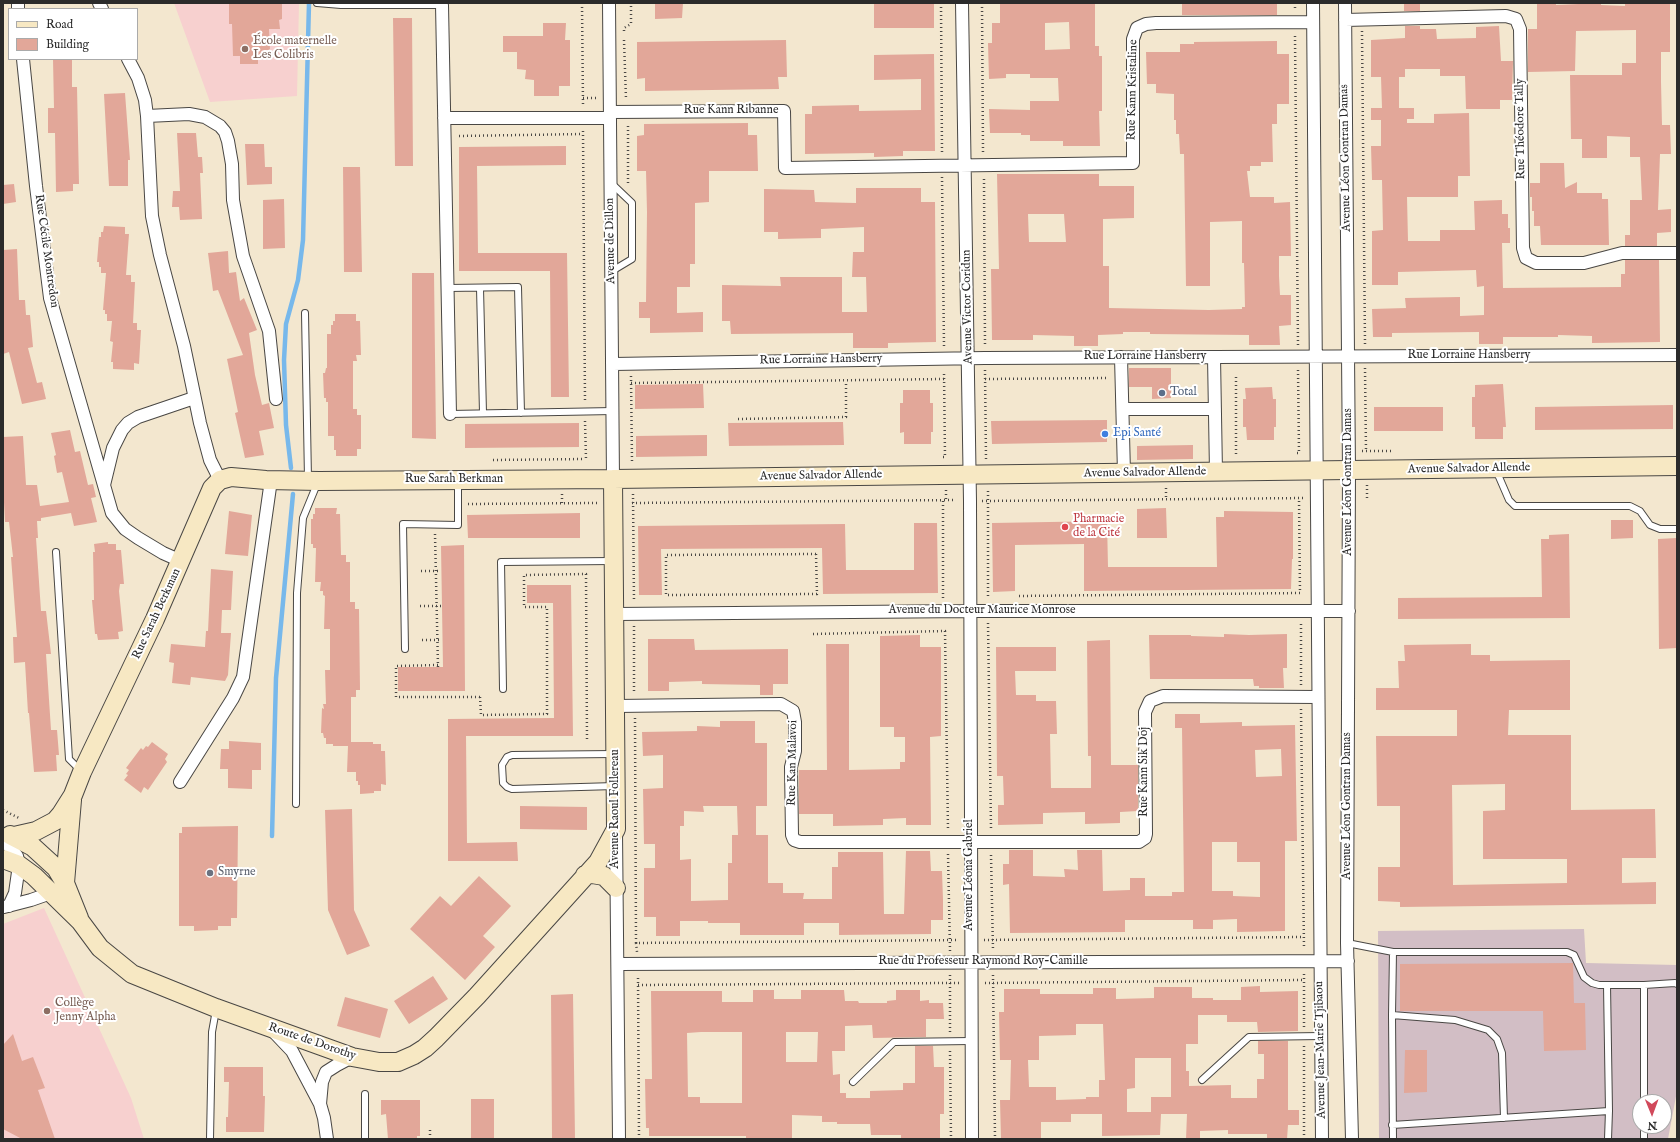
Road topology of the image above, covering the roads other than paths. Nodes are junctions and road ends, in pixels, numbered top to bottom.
1 (317, 3) edge
2 (609, 3) edge
3 (962, 3) edge
4 (1313, 3) edge
5 (1345, 3) edge
6 (442, 5) joint
7 (1345, 20) junction
8 (1313, 22) junction
9 (23, 60) edge
10 (129, 60) edge
11 (610, 115) junction
12 (147, 116) junction
13 (444, 118) junction
14 (965, 166) junction
15 (610, 183) junction
16 (1677, 253) edge
17 (612, 271) junction
18 (448, 288) junction
19 (480, 288) junction
20 (305, 313) dead end
21 (1677, 355) edge
22 (1316, 356) junction
23 (1349, 356) junction
24 (1121, 357) junction
25 (1214, 357) junction
26 (968, 358) junction
27 (613, 364) junction
28 (194, 398) junction
29 (276, 399) dead end
30 (1123, 409) junction
31 (1215, 409) junction
32 (613, 411) junction
33 (483, 413) junction
34 (521, 413) junction
35 (450, 414) joint
36 (1677, 466) edge
37 (1495, 468) junction
38 (613, 470) junction
39 (1349, 470) junction
40 (1316, 471) junction
41 (1216, 472) junction
42 (1124, 473) junction
43 (969, 475) junction
44 (220, 480) junction
45 (271, 480) junction
46 (458, 480) junction
47 (313, 481) junction
48 (104, 486) junction
49 (1677, 529) edge
50 (56, 552) dead end
51 (181, 561) junction
52 (615, 562) junction
53 (970, 611) junction
54 (1317, 611) junction
55 (1349, 611) junction
56 (616, 614) junction
57 (406, 649) dead end
58 (503, 689) dead end
59 (1318, 697) junction
60 (616, 706) junction
61 (616, 754) junction
62 (82, 772) junction
63 (180, 782) dead end
64 (616, 786) junction
65 (73, 795) junction
66 (296, 804) dead end
67 (616, 829) junction
68 (7, 836) edge
69 (970, 842) junction
70 (11, 862) edge
71 (585, 875) junction
72 (58, 888) junction
73 (616, 888) junction
74 (6, 907) edge
75 (1348, 943) junction
76 (1394, 952) junction
77 (1320, 960) junction
78 (1348, 961) junction
79 (971, 962) junction
80 (618, 964) junction
81 (1677, 984) edge
82 (1607, 985) junction
83 (1644, 985) junction
84 (216, 1008) junction
85 (1392, 1015) junction
86 (268, 1026) junction
87 (1321, 1036) junction
88 (972, 1041) junction
89 (352, 1057) junction
90 (1202, 1080) dead end
91 (854, 1082) dead end
92 (365, 1094) dead end
93 (1644, 1094) edge
94 (320, 1104) junction
95 (1609, 1111) junction
96 (1504, 1118) junction
97 (1392, 1125) junction
98 (210, 1139) edge
99 (327, 1139) edge
100 (365, 1139) edge
101 (619, 1139) edge
102 (972, 1139) edge
103 (1322, 1139) edge
104 (1352, 1139) edge
105 (1393, 1139) edge
106 (1608, 1139) edge

1 - 6 lane
2 - 11 street, Avenue de Dillon
3 - 14 street, Avenue Victor Coridun
4 - 8 street
5 - 7 street, Avenue Léon Gontran Damas
6 - 13 street
7 - 16 street, Rue Théodore Tally
7 - 23 street, Avenue Léon Gontran Damas
8 - 14 street, Rue Kann Kristaline
8 - 22 street
9 - 48 street, Rue Cécile Montredon
10 - 12 street
11 - 13 street
11 - 14 street, Rue Kann Ribanne
11 - 15 street, Avenue de Dillon
12 - 28 street
12 - 29 street
13 - 18 street
14 - 26 street, Avenue Victor Coridun
15 - 17 street, Avenue de Dillon
15 - 17 lane
17 - 27 street, Avenue de Dillon
18 - 19 lane
18 - 35 street
19 - 33 lane
19 - 34 lane
20 - 47 lane
21 - 23 street, Rue Lorraine Hansberry
22 - 23 street, Rue Lorraine Hansberry
22 - 25 street, Rue Lorraine Hansberry
22 - 40 street
23 - 39 street, Avenue Léon Gontran Damas
24 - 25 street, Rue Lorraine Hansberry
24 - 26 street, Rue Lorraine Hansberry
24 - 30 street
25 - 31 street
26 - 27 street, Rue Lorraine Hansberry
26 - 43 street, Avenue Victor Coridun
27 - 32 street, Avenue de Dillon
28 - 44 street
28 - 48 street, Rue Cécile Montredon
30 - 31 street
30 - 42 street
31 - 41 street
32 - 34 lane
32 - 38 street, Avenue de Dillon
33 - 34 lane
33 - 35 lane
36 - 37 main road, Avenue Salvador Allende
37 - 39 main road, Avenue Salvador Allende
37 - 49 lane
38 - 43 main road, Avenue Salvador Allende
38 - 46 main road, Rue Sarah Berkman
38 - 52 main road, Avenue Raoul Follereau
39 - 40 main road, Avenue Salvador Allende
39 - 55 street, Avenue Léon Gontran Damas
40 - 41 main road, Avenue Salvador Allende
40 - 54 street
41 - 42 main road, Avenue Salvador Allende
42 - 43 main road, Avenue Salvador Allende
43 - 53 street, Avenue Victor Coridun
44 - 45 main road, Rue Sarah Berkman
44 - 51 main road, Rue Sarah Berkman
45 - 47 main road, Rue Sarah Berkman
45 - 63 street
46 - 47 main road, Rue Sarah Berkman
46 - 57 lane
47 - 66 lane
48 - 51 street, Rue Cécile Montredon
50 - 62 lane
51 - 62 main road, Rue Sarah Berkman
52 - 56 main road, Avenue Raoul Follereau
52 - 58 lane
53 - 54 street, Avenue du Docteur Maurice Monrose
53 - 56 street, Avenue du Docteur Maurice Monrose
53 - 69 street, Avenue Léona Gabriel
54 - 55 street, Avenue du Docteur Maurice Monrose
54 - 59 street
55 - 75 street, Avenue Léon Gontran Damas
56 - 60 main road, Avenue Raoul Follereau
59 - 69 street, Rue Kann Sik Doj
59 - 77 street
60 - 61 main road, Avenue Raoul Follereau
60 - 69 street, Rue Kan Malavoi
61 - 64 main road, Avenue Raoul Follereau
61 - 64 lane
62 - 65 main road, Rue Sarah Berkman
64 - 67 main road, Avenue Raoul Follereau
65 - 68 main road
65 - 72 main road
67 - 71 main road, Route de Dorothy
67 - 73 street, Avenue Raoul Follereau
68 - 70 street
68 - 72 main road
69 - 79 street, Avenue Léona Gabriel
70 - 72 main road
70 - 74 street
71 - 73 main road
71 - 89 main road, Route de Dorothy
72 - 74 street
72 - 84 main road, Route de Dorothy
73 - 80 street, Avenue Raoul Follereau
75 - 76 lane
75 - 78 street, Avenue Léon Gontran Damas
76 - 82 lane
76 - 85 lane
77 - 78 street, Rue du Professeur Raymond Roy-Camille
77 - 79 street, Rue du Professeur Raymond Roy-Camille
77 - 87 street, Avenue Jean-Marie Tjibaou
78 - 104 street
79 - 80 street, Rue du Professeur Raymond Roy-Camille
79 - 88 street, Avenue Léona Gabriel
80 - 101 street, Avenue Raoul Follereau
81 - 83 lane
82 - 83 lane
82 - 95 lane
83 - 93 lane
84 - 86 main road, Route de Dorothy
84 - 98 lane
85 - 96 lane
85 - 97 lane
86 - 89 main road, Route de Dorothy
86 - 94 street
87 - 90 lane
87 - 103 street, Avenue Jean-Marie Tjibaou
88 - 91 lane
88 - 102 street, Avenue Léona Gabriel
89 - 94 street
92 - 100 lane
94 - 99 street
95 - 96 lane
95 - 106 lane
96 - 97 lane
97 - 105 lane

